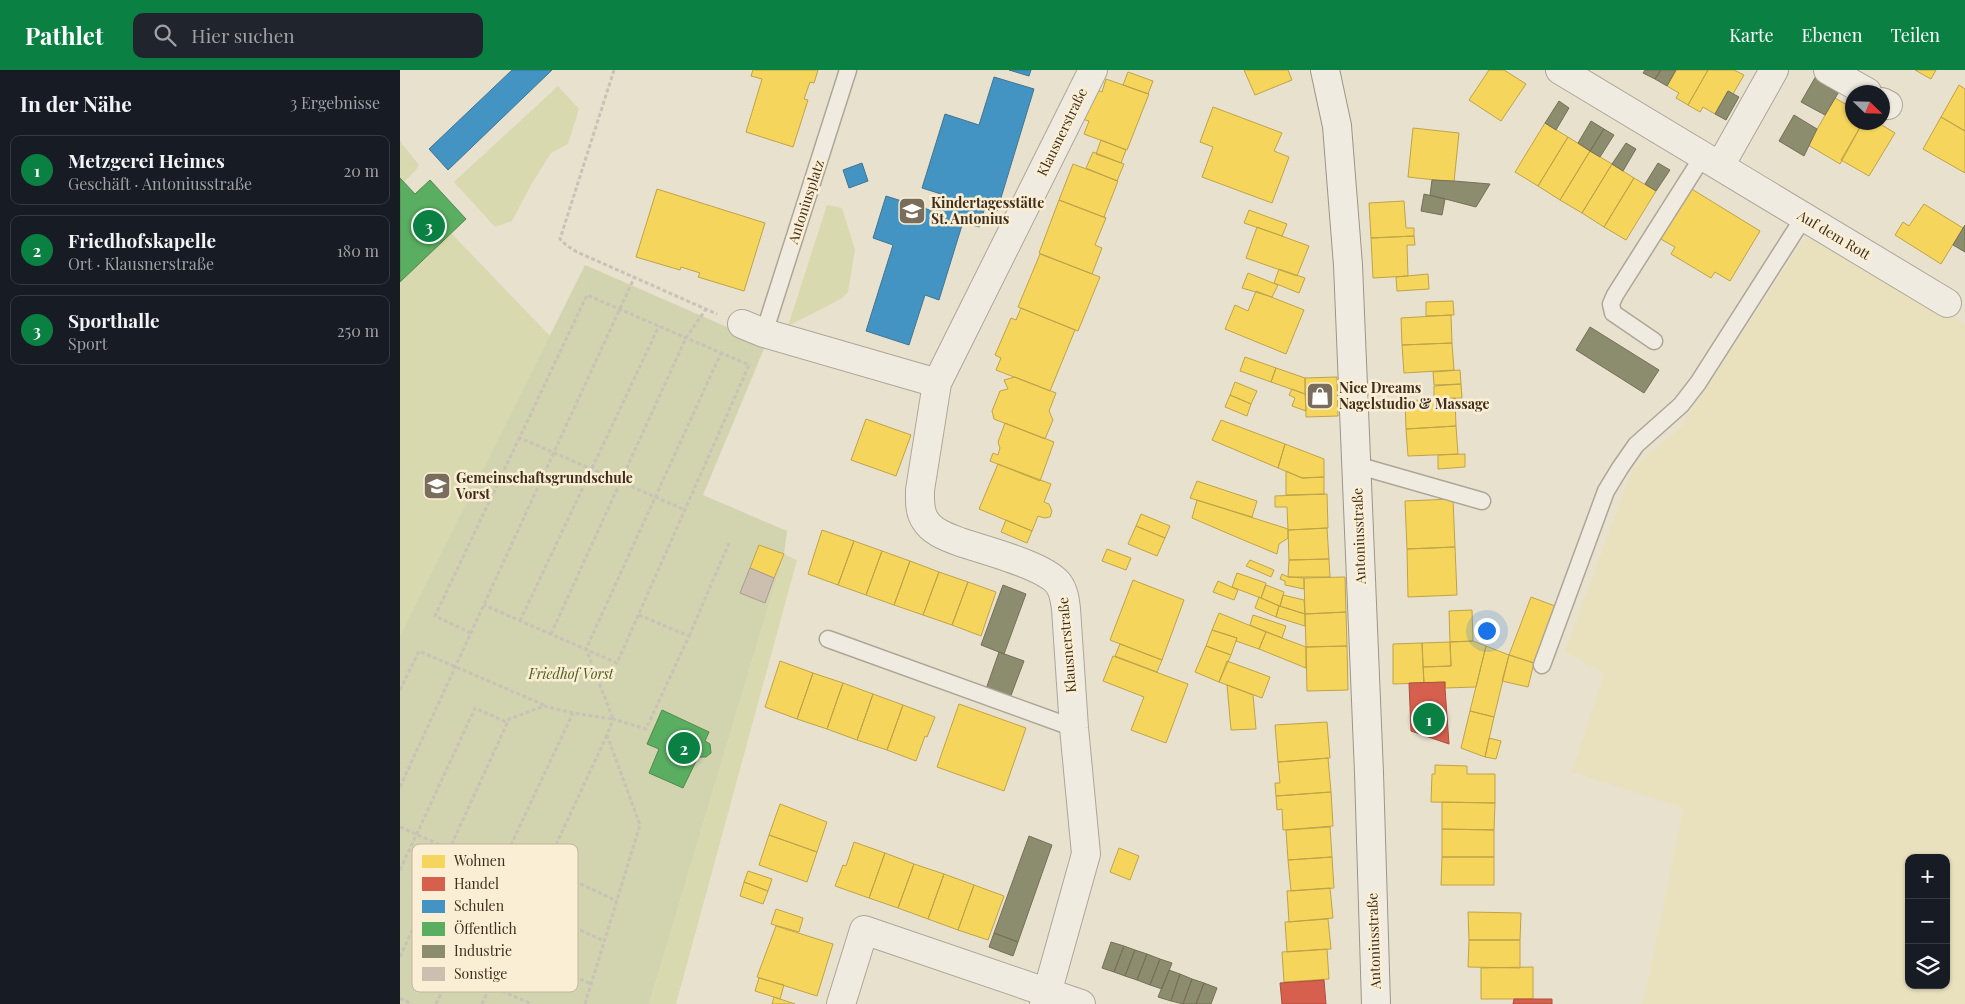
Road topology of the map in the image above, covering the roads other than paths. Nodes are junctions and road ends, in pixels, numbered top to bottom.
1 (848, 70) edge
2 (1092, 70) edge
3 (1325, 70) edge
4 (1560, 70) edge
5 (1774, 70) edge
6 (1828, 70) edge
7 (1854, 85) edge
8 (1712, 161) junction
9 (1804, 216) junction
10 (1948, 303) dead end
11 (753, 329) joint
12 (1654, 341) dead end
13 (937, 383) junction
14 (1356, 465) junction
15 (1482, 501) dead end
16 (828, 639) dead end
17 (1542, 665) dead end
18 (1074, 728) junction
19 (1046, 998) edge
20 (841, 1004) edge
21 (1081, 1004) edge
22 (1376, 1004) edge

1 - 11 lane, Antoniusplatz
2 - 13 street, Klausnerstraße
3 - 14 street, Antoniusstraße
4 - 8 street, Auf dem Rott
5 - 8 street
6 - 7 street
8 - 9 street, Auf dem Rott
8 - 12 lane
9 - 10 street, Auf dem Rott
9 - 17 lane
11 - 13 street
13 - 18 street, Klausnerstraße
14 - 15 lane
14 - 22 street, Antoniusstraße
16 - 18 lane
18 - 19 street, Klausnerstraße
19 - 20 street
19 - 21 street

